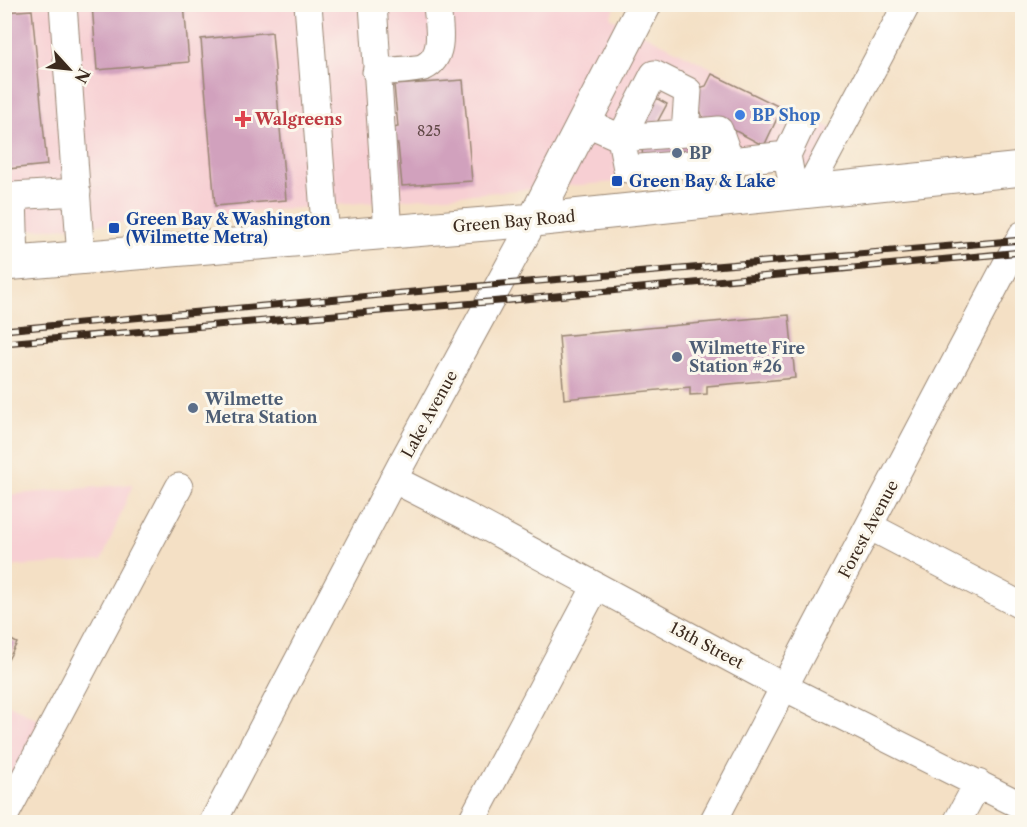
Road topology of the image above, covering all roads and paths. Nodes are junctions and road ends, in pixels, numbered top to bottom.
1 (63, 4) edge
2 (308, 4) edge
3 (373, 4) edge
4 (436, 4) edge
5 (645, 4) edge
6 (907, 4) edge
7 (619, 56) junction
8 (376, 72) junction
9 (654, 74) junction
10 (585, 122) junction
11 (802, 123) dead end
12 (685, 133) junction
13 (621, 138) junction
14 (787, 155) junction
15 (730, 161) junction
16 (1023, 169) edge
17 (76, 192) junction
18 (800, 193) junction
19 (730, 200) junction
20 (534, 220) junction
21 (388, 232) junction
22 (1023, 235) edge
23 (326, 238) junction
24 (81, 258) junction
25 (10, 264) edge
26 (393, 479) junction
27 (179, 487) dead end
28 (869, 526) junction
29 (596, 586) junction
30 (1023, 606) edge
31 (784, 687) junction
32 (978, 783) junction
33 (1023, 806) edge
34 (4, 817) edge
35 (213, 822) edge
36 (471, 822) edge
37 (712, 822) edge
38 (957, 822) edge

1 - 17 street
2 - 23 street
3 - 8 street
4 - 8 street
5 - 7 main road, Lake Avenue
6 - 18 street
7 - 9 street
7 - 10 main road, Lake Avenue
8 - 21 street
9 - 12 street
9 - 13 street
10 - 13 street
10 - 20 main road, Lake Avenue
11 - 14 street
12 - 13 street
12 - 15 street
13 - 15 street
14 - 15 street
14 - 18 street
15 - 19 street
16 - 18 main road, Green Bay Road
17 - 24 street
17 - 25 street
18 - 19 main road, Green Bay Road
19 - 20 main road, Green Bay Road
20 - 21 main road, Green Bay Road
20 - 26 street, Lake Avenue
21 - 23 main road, Green Bay Road
22 - 28 street, Forest Avenue
23 - 24 main road, Green Bay Road
24 - 25 main road, Green Bay Road
26 - 29 street, 13th Street
26 - 35 street, Lake Avenue
27 - 34 street
28 - 30 street
28 - 31 street, Forest Avenue
29 - 31 street, 13th Street
29 - 36 street
31 - 32 street, 13th Street
31 - 37 street, Forest Avenue
32 - 33 street, 13th Street
32 - 38 street

